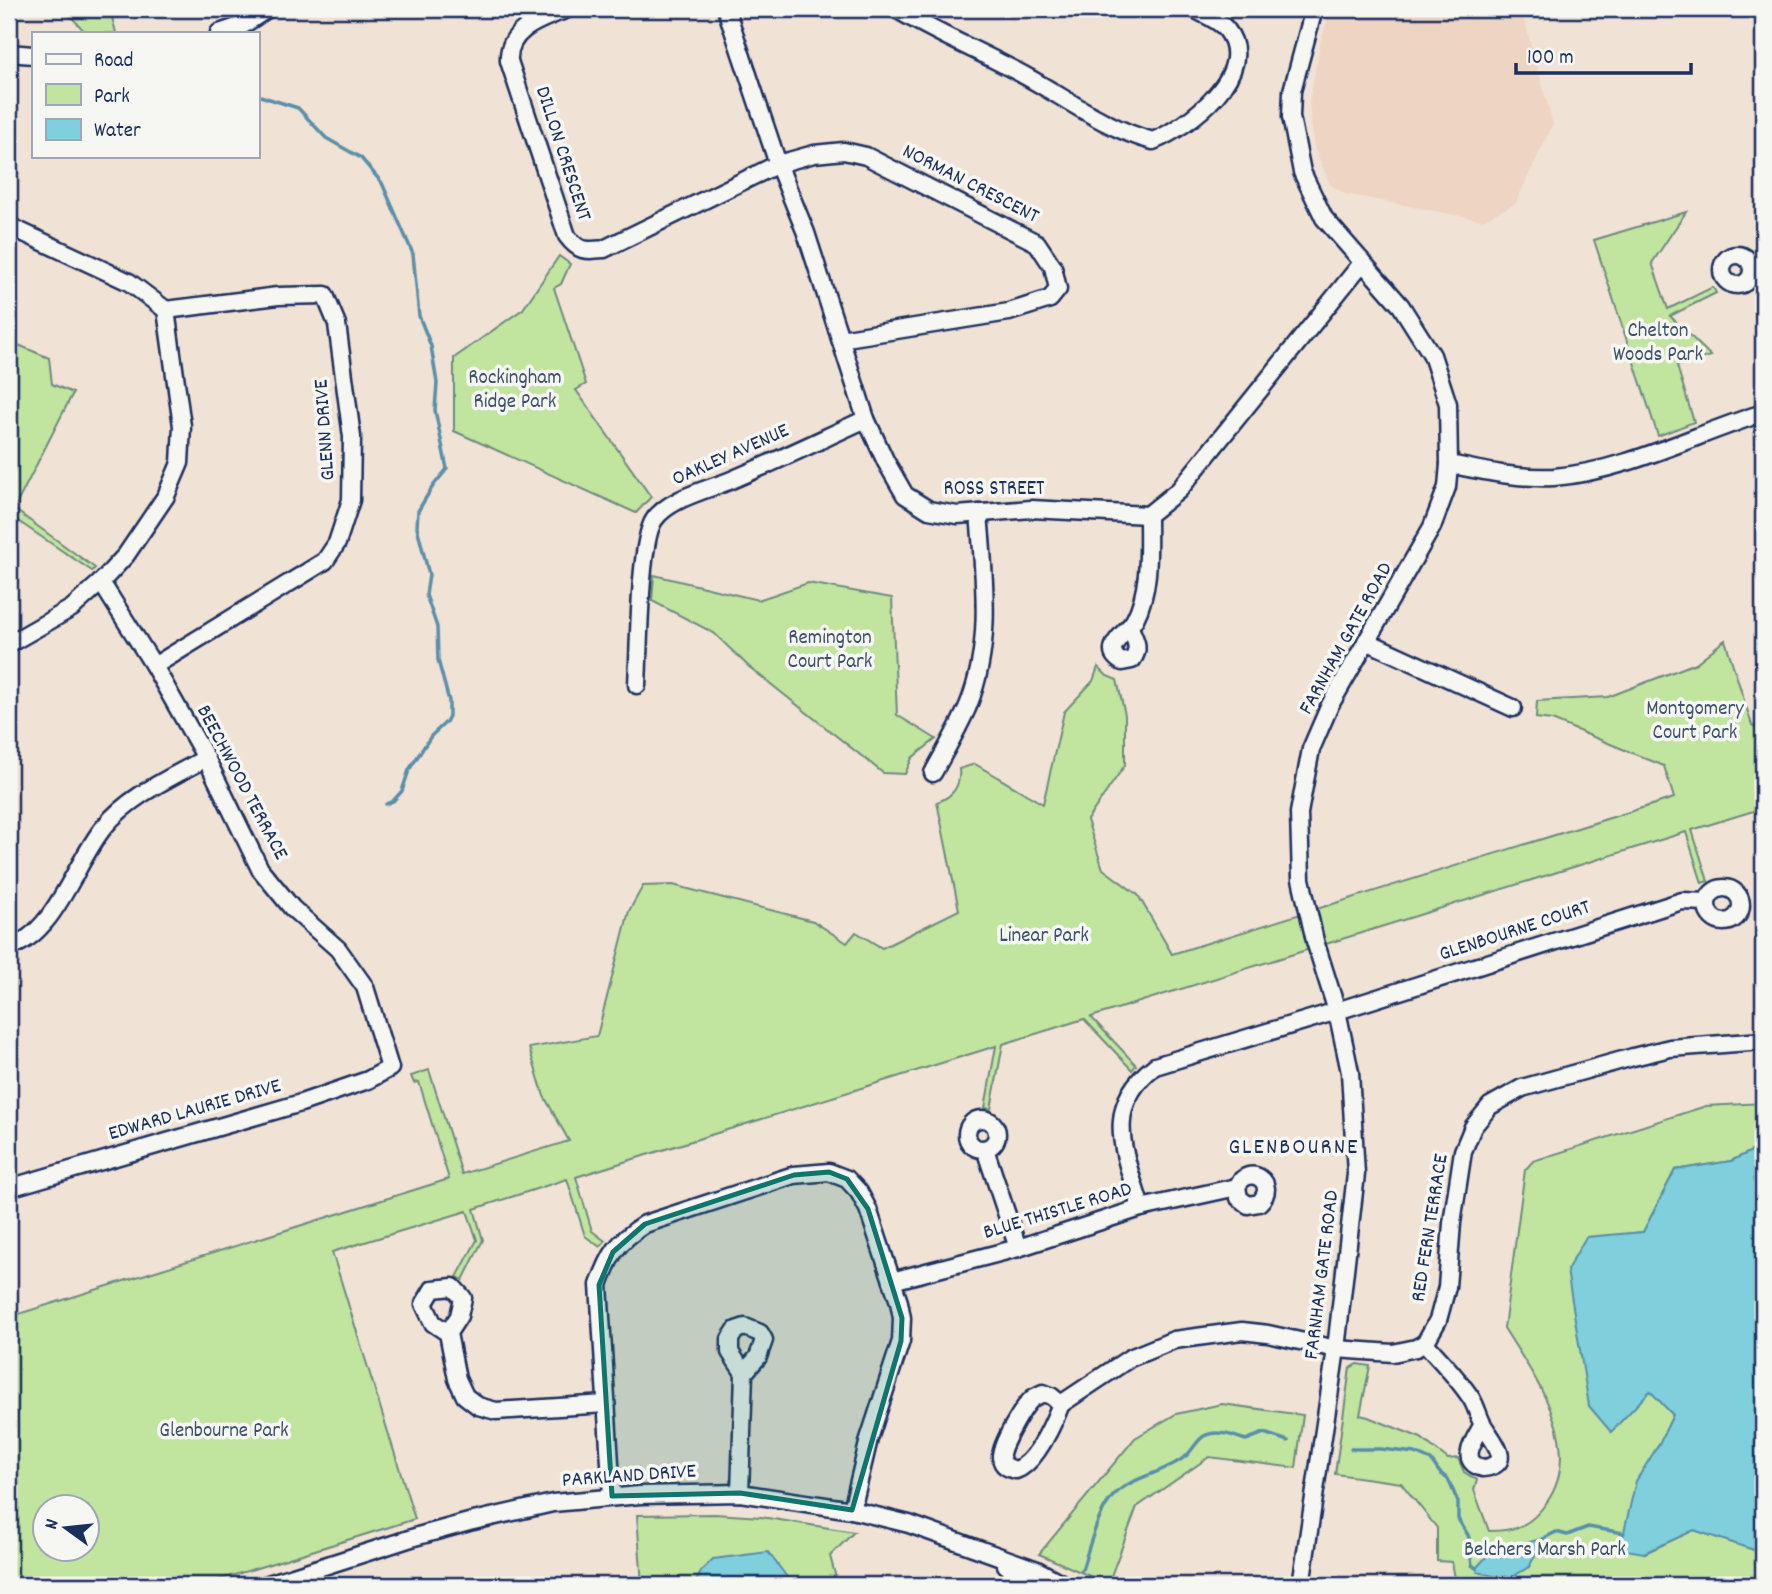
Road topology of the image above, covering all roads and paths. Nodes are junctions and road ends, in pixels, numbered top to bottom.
1 (267, 9) edge
2 (567, 9) edge
3 (726, 9) edge
4 (897, 9) edge
5 (1194, 9) edge
6 (1314, 9) edge
7 (222, 32) edge
8 (9, 53) edge
9 (32, 55) edge
10 (778, 164) junction
11 (9, 226) edge
12 (1362, 263) junction
13 (166, 310) junction
14 (840, 339) junction
15 (1763, 413) edge
16 (866, 419) junction
17 (1449, 464) junction
18 (979, 513) junction
19 (1148, 515) junction
20 (102, 582) junction
21 (1130, 628) dead end
22 (1366, 641) junction
23 (9, 644) edge
24 (155, 666) junction
25 (637, 685) dead end
26 (1513, 708) dead end
27 (206, 758) junction
28 (933, 773) dead end
29 (1707, 902) dead end
30 (9, 947) edge
31 (1337, 1011) junction
32 (1763, 1041) edge
33 (390, 1068) joint
34 (985, 1149) dead end
35 (1237, 1187) dead end
36 (9, 1188) edge
37 (1142, 1208) junction
38 (1018, 1248) junction
39 (892, 1281) junction
40 (448, 1333) dead end
41 (1425, 1343) junction
42 (1336, 1349) junction
43 (744, 1373) dead end
44 (606, 1404) junction
45 (1061, 1405) junction
46 (1482, 1426) dead end
47 (740, 1493) junction
48 (612, 1496) junction
49 (852, 1510) junction
50 (999, 1558) junction
51 (265, 1585) edge
52 (1040, 1585) edge
53 (1065, 1585) edge
54 (1301, 1585) edge

1 - 7 street
2 - 10 street, DILLON CRESCENT
3 - 10 street, ROSS STREET
4 - 5 street
6 - 12 street, FARNHAM GATE ROAD
8 - 9 street
10 - 14 street, ROSS STREET
10 - 14 street, NORMAN CRESCENT
11 - 13 street
12 - 17 street, FARNHAM GATE ROAD
12 - 19 street
13 - 20 street
13 - 24 street, GLENN DRIVE
14 - 16 street, ROSS STREET
15 - 17 street
16 - 18 street, ROSS STREET
16 - 25 street, OAKLEY AVENUE
17 - 22 street, FARNHAM GATE ROAD
18 - 19 street, ROSS STREET
18 - 28 street
19 - 21 street
20 - 23 street
20 - 24 street, BEECHWOOD TERRACE
22 - 26 street
22 - 31 street, FARNHAM GATE ROAD
24 - 27 street, BEECHWOOD TERRACE
27 - 30 street
27 - 33 street, BEECHWOOD TERRACE
29 - 31 street, GLENBOURNE COURT
31 - 37 street, GLENBOURNE COURT
31 - 42 street, FARNHAM GATE ROAD
32 - 41 street, RED FERN TERRACE
33 - 36 street, EDWARD LAURIE DRIVE
34 - 38 street
35 - 37 street, BLUE THISTLE ROAD
37 - 38 street, BLUE THISTLE ROAD
38 - 39 street, BLUE THISTLE ROAD
39 - 44 street
39 - 49 street
40 - 44 street
41 - 42 street
41 - 46 street
42 - 45 street
42 - 54 street, FARNHAM GATE ROAD
43 - 47 street
44 - 48 street
45 - 45 street
47 - 48 street, PARKLAND DRIVE
47 - 49 street, PARKLAND DRIVE
48 - 51 street, PARKLAND DRIVE
49 - 50 street, PARKLAND DRIVE
50 - 52 street, PARKLAND DRIVE
50 - 53 street, PARKLAND DRIVE

